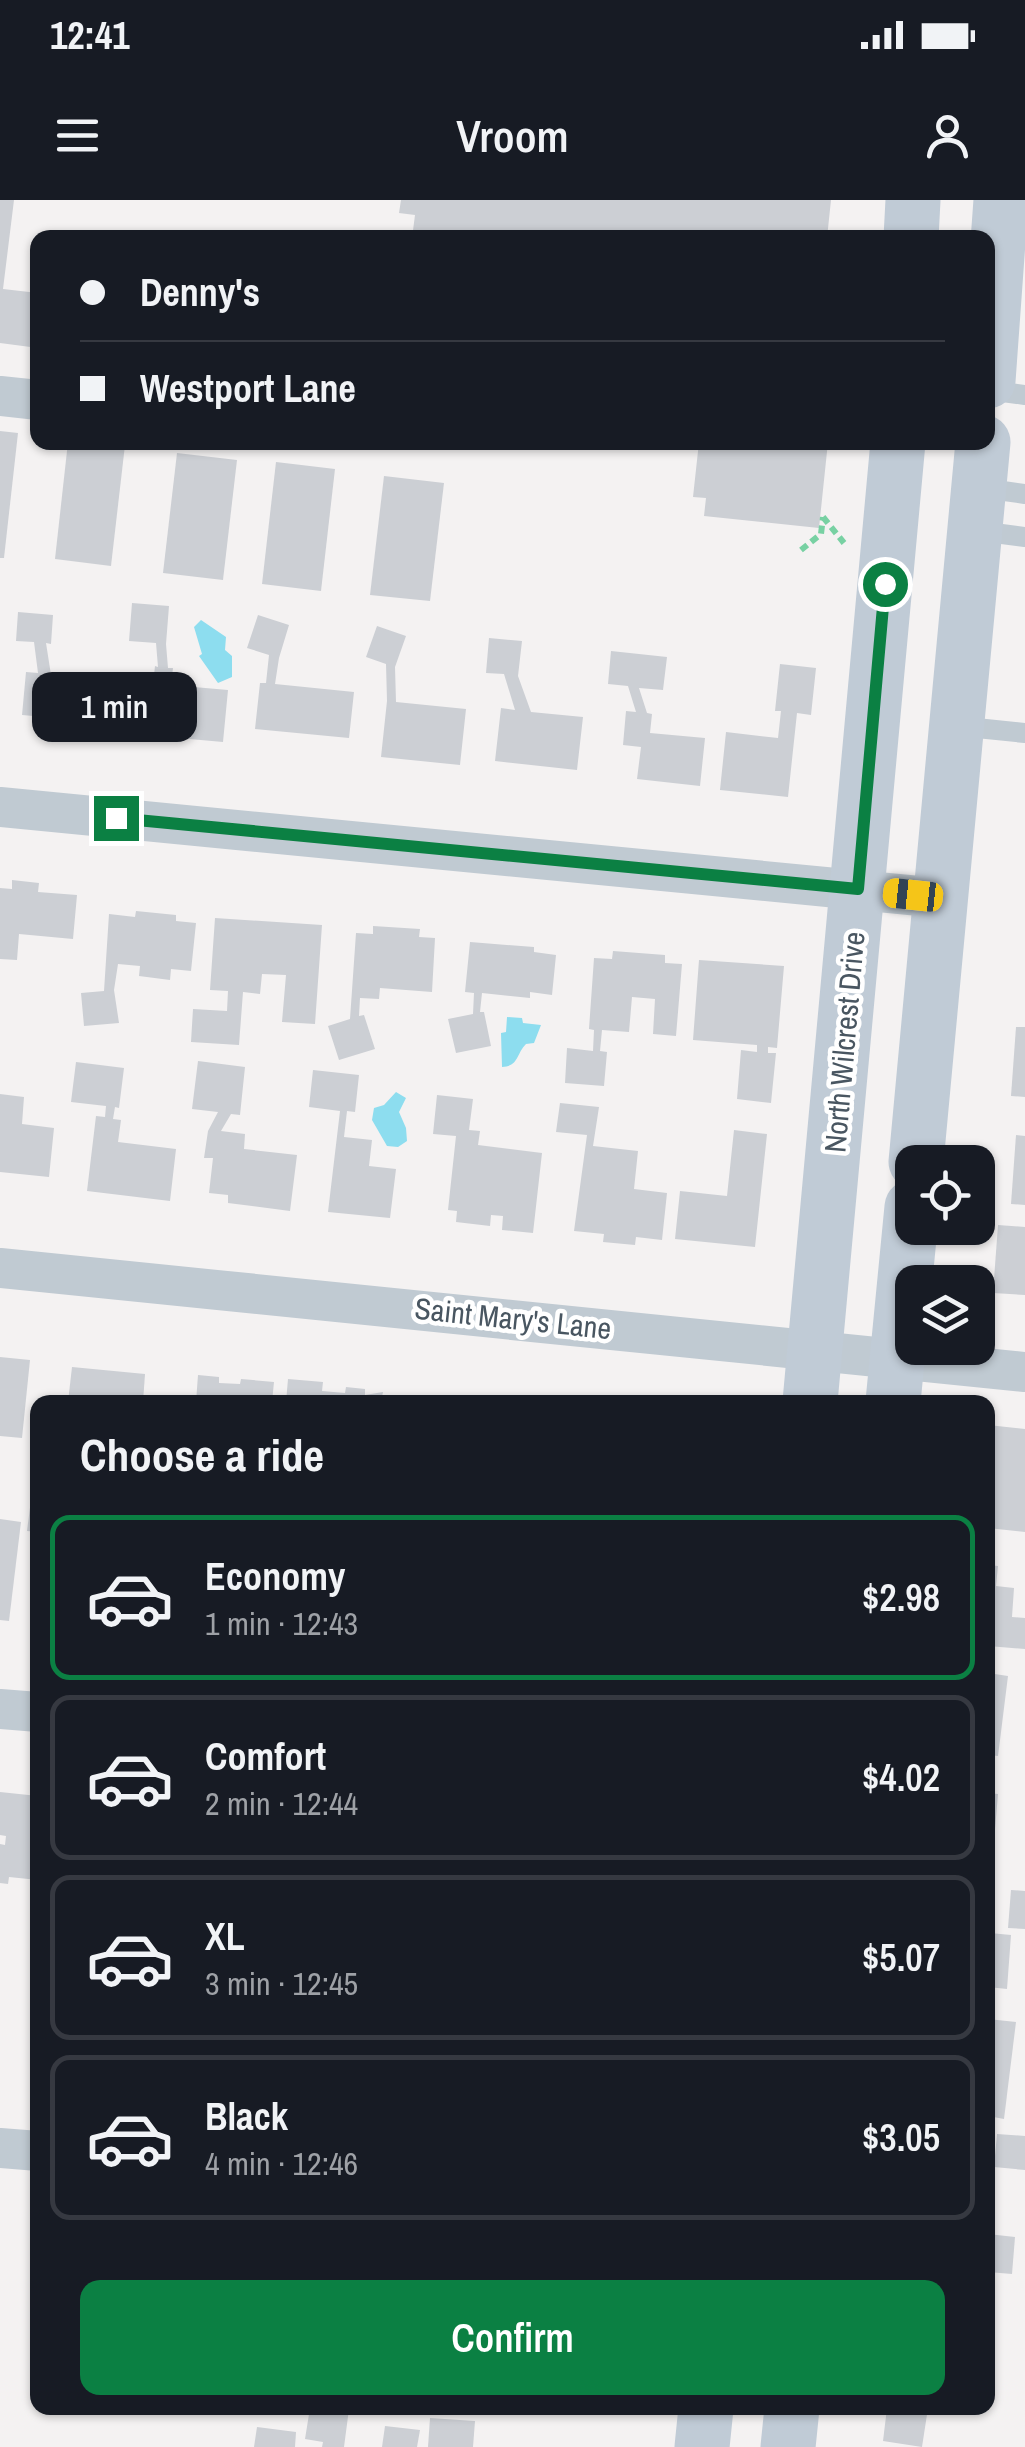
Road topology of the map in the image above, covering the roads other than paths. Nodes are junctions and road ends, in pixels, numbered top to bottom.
1 (913, 200) edge
2 (1001, 200) edge
3 (911, 230) edge
4 (995, 329) edge
5 (995, 391) edge
6 (1025, 395) edge
7 (0, 396) edge
8 (30, 399) edge
9 (897, 450) edge
10 (998, 498) edge
11 (955, 726) junction
12 (1025, 733) edge
13 (0, 806) edge
14 (858, 889) junction
15 (940, 898) junction
16 (918, 1145) edge
17 (908, 1245) edge
18 (0, 1268) edge
19 (816, 1348) junction
20 (1025, 1372) edge
21 (896, 1380) edge
22 (811, 1395) edge
23 (0, 1709) edge
24 (30, 1711) edge
25 (0, 2148) edge
26 (30, 2150) edge
27 (705, 2415) edge
28 (791, 2415) edge
29 (702, 2447) edge
30 (788, 2447) edge

1 - 3 main road
2 - 4 main road
5 - 6 lane
7 - 8 street
9 - 14 main road, North Wilcrest Drive
10 - 11 main road
11 - 12 lane
11 - 15 main road
13 - 14 street
14 - 15 street
14 - 19 main road, North Wilcrest Drive
15 - 16 main road
17 - 21 main road
18 - 19 street, Saint Mary's Lane
19 - 21 street, Saint Mary's Lane
19 - 22 main road, North Wilcrest Drive
20 - 21 street, Saint Mary's Lane
23 - 24 street
25 - 26 street
27 - 29 main road
28 - 30 main road

